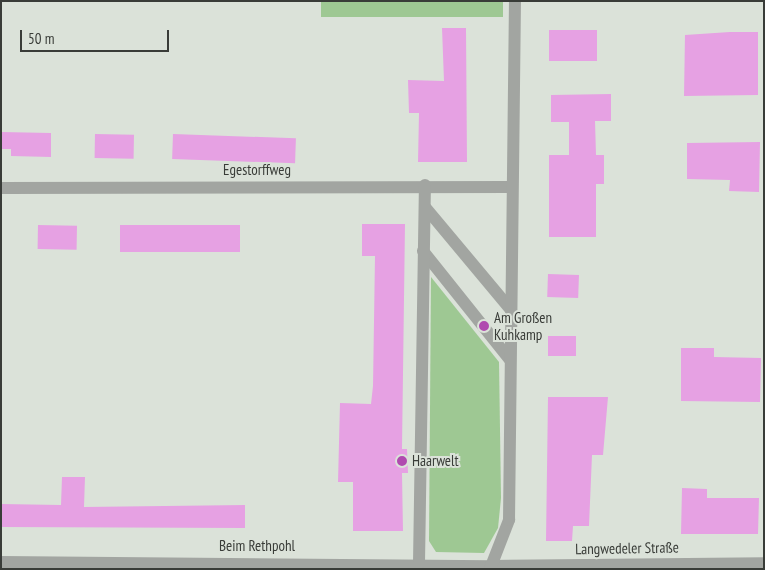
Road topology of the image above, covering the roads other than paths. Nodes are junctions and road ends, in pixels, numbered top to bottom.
1 (515, 1) edge
2 (424, 185) junction
3 (512, 187) junction
4 (1, 188) edge
5 (424, 207) junction
6 (424, 251) junction
7 (511, 310) junction
8 (510, 360) junction
9 (1, 562) edge
10 (419, 563) junction
11 (764, 563) edge
12 (24, 565) edge
13 (490, 568) edge

1 - 3 street
2 - 3 street, Egestorffweg
2 - 4 street, Egestorffweg
2 - 5 street
3 - 7 street
5 - 6 street
5 - 7 street
6 - 8 street
6 - 10 street
7 - 8 street
8 - 13 street
9 - 12 street, Beim Rethpohl
10 - 12 street, Beim Rethpohl
10 - 13 street, Beim Rethpohl
11 - 13 street, Langwedeler Straße

